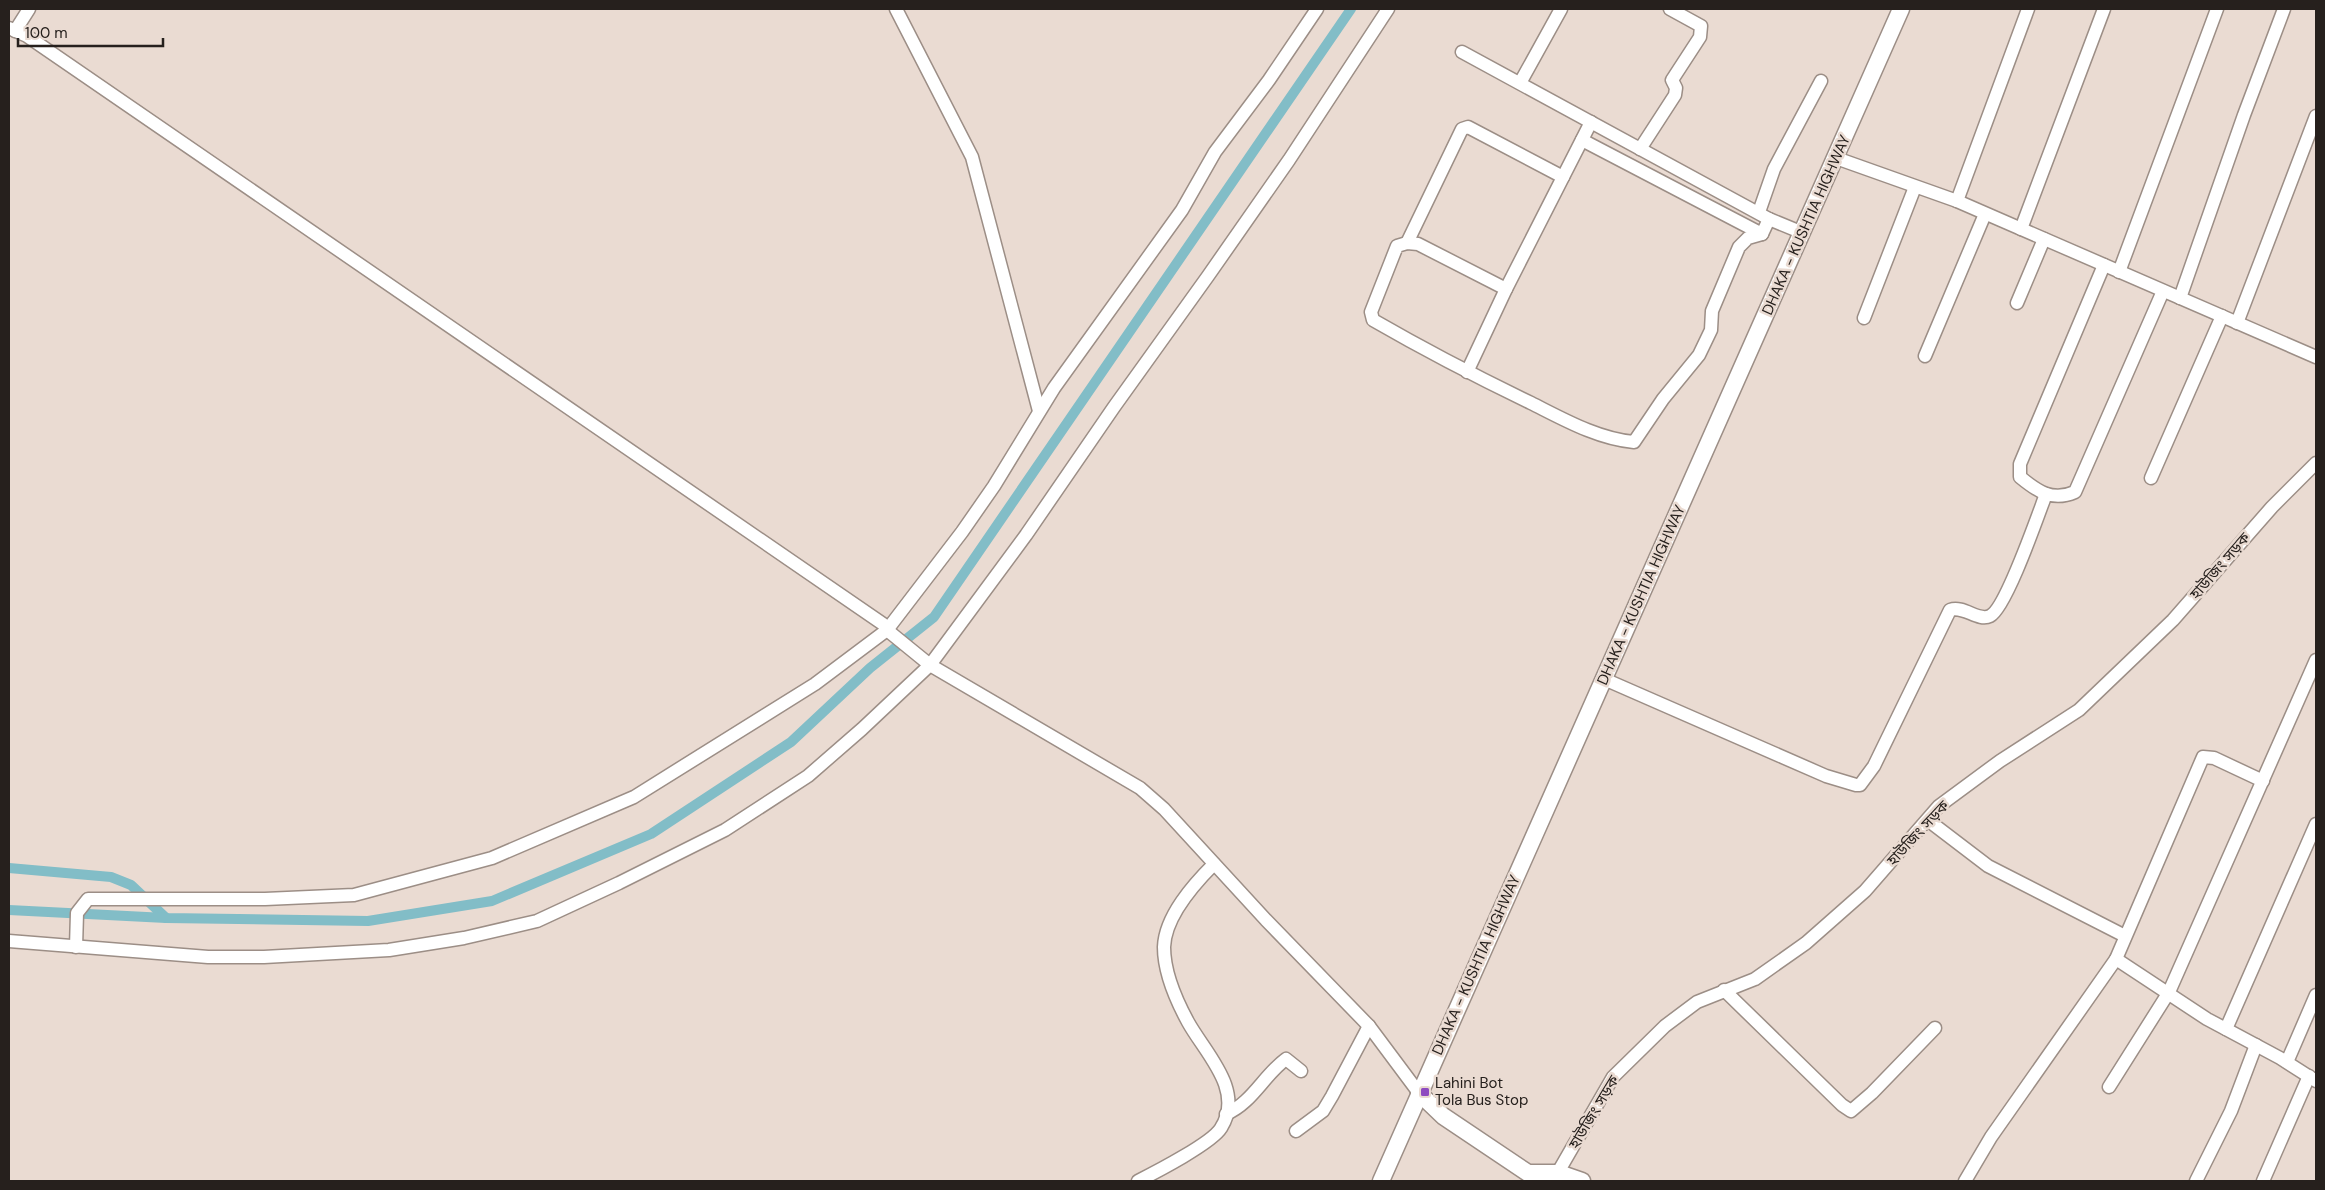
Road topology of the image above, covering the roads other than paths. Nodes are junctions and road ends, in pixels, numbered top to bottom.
1 (30, 9) edge
2 (896, 9) edge
3 (1317, 9) edge
4 (1388, 9) edge
5 (1561, 9) edge
6 (1670, 9) edge
7 (1901, 9) edge
8 (2028, 9) edge
9 (2104, 9) edge
10 (2217, 9) edge
11 (2284, 9) edge
12 (12, 29) edge
13 (1462, 52) dead end
14 (1822, 81) dead end
15 (1520, 83) junction
16 (2316, 116) edge
17 (1591, 122) junction
18 (1582, 140) junction
19 (1640, 150) junction
20 (1836, 158) junction
21 (1563, 177) junction
22 (1915, 187) junction
23 (1957, 201) junction
24 (1985, 214) junction
25 (1764, 215) junction
26 (2021, 229) junction
27 (1802, 233) junction
28 (1762, 234) junction
29 (2044, 239) junction
30 (1407, 243) junction
31 (2104, 265) junction
32 (2119, 272) junction
33 (1506, 289) junction
34 (2164, 291) junction
35 (2180, 298) junction
36 (2017, 303) dead end
37 (2222, 316) junction
38 (1864, 318) dead end
39 (2237, 322) junction
40 (1925, 356) dead end
41 (2316, 357) edge
42 (1468, 372) junction
43 (1039, 411) junction
44 (2316, 463) edge
45 (2151, 478) dead end
46 (2046, 494) junction
47 (886, 630) junction
48 (2316, 660) edge
49 (930, 665) junction
50 (1604, 679) junction
51 (2263, 781) junction
52 (1929, 821) junction
53 (2316, 824) edge
54 (1214, 864) junction
55 (2125, 936) junction
56 (9, 941) edge
57 (76, 947) junction
58 (2116, 959) junction
59 (1724, 990) junction
60 (2169, 992) junction
61 (2316, 995) edge
62 (1369, 1026) junction
63 (1935, 1028) dead end
64 (2226, 1029) junction
65 (2256, 1045) junction
66 (2287, 1062) junction
67 (1301, 1071) dead end
68 (2312, 1079) edge
69 (2109, 1087) dead end
70 (1419, 1094) junction
71 (1226, 1114) junction
72 (1296, 1130) dead end
73 (1556, 1177) edge
74 (1138, 1181) edge
75 (1381, 1181) edge
76 (1582, 1181) edge
77 (1965, 1181) edge
78 (2196, 1181) edge
79 (2263, 1181) edge

1 - 12 street
2 - 43 street
3 - 43 street
4 - 49 street
5 - 15 street
6 - 19 street
7 - 20 main road, DHAKA - KUSHTIA HIGHWAY
8 - 23 street
9 - 26 street
10 - 32 street
11 - 35 street
12 - 47 street
13 - 15 street
14 - 25 street
15 - 17 street
16 - 39 street
17 - 18 street
17 - 19 street
18 - 21 street
18 - 28 street
19 - 25 street
20 - 22 street
20 - 27 main road, DHAKA - KUSHTIA HIGHWAY
21 - 30 street
21 - 33 street
22 - 23 street
22 - 38 street
23 - 24 street
24 - 26 street
24 - 40 street
25 - 27 street
25 - 28 street
26 - 29 street
27 - 50 main road, DHAKA - KUSHTIA HIGHWAY
28 - 42 street
29 - 31 street
29 - 36 street
30 - 33 street
30 - 42 street
31 - 32 street
31 - 46 street
32 - 34 street
33 - 42 street
34 - 35 street
34 - 46 street
35 - 37 street
37 - 39 street
37 - 45 street
39 - 41 street
43 - 47 street
44 - 52 street, হাউজিং সড়ক
46 - 50 street
47 - 49 street
47 - 57 street
48 - 51 street
49 - 54 street
49 - 57 street
50 - 70 main road, DHAKA - KUSHTIA HIGHWAY
51 - 55 street
51 - 60 street
52 - 55 street
52 - 59 street, হাউজিং সড়ক
53 - 64 street
54 - 62 street
54 - 71 street
55 - 58 street
56 - 57 street
58 - 60 street
58 - 77 street
59 - 63 street
59 - 73 street, হাউজিং সড়ক
60 - 64 street
60 - 69 street
61 - 66 street
62 - 70 street
62 - 72 street
64 - 65 street
65 - 66 street
65 - 78 street
66 - 68 street
67 - 71 street
68 - 79 street
70 - 73 main road
70 - 75 main road, DHAKA - KUSHTIA HIGHWAY
71 - 74 street
73 - 76 main road

